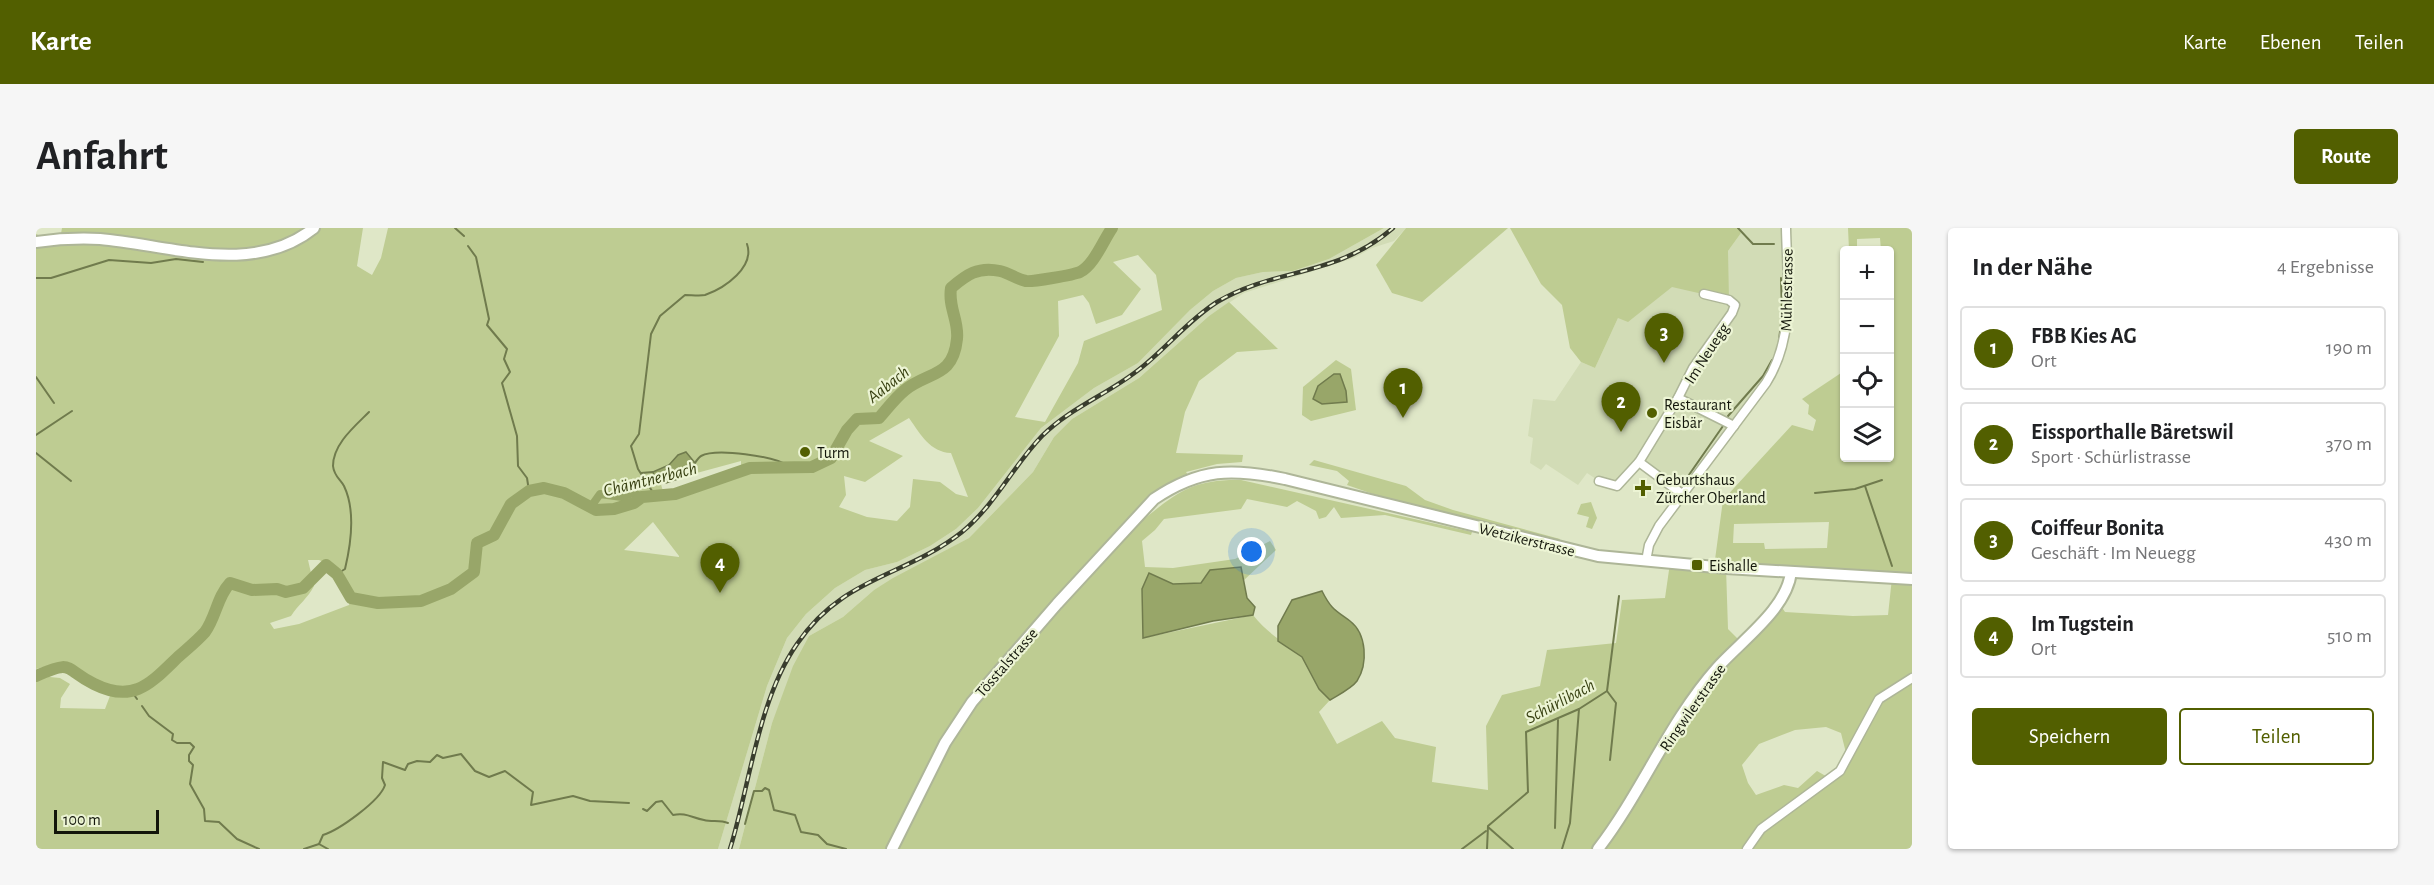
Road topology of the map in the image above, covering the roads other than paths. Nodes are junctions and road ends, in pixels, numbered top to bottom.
1 (314, 228) edge
2 (1786, 228) edge
3 (36, 242) edge
4 (1704, 294) dead end
5 (1678, 398) junction
6 (1734, 426) junction
7 (1639, 462) junction
8 (1599, 481) dead end
9 (1682, 494) junction
10 (1154, 499) joint
11 (1646, 561) junction
12 (1791, 572) junction
13 (1912, 579) edge
14 (1912, 678) edge
15 (892, 849) edge
16 (1598, 849) edge
17 (1747, 849) edge

1 - 3 main road
2 - 6 street, Mühlestrasse
4 - 5 street, Im Neuegg
5 - 6 street
5 - 7 street
6 - 9 street, Mühlestrasse
7 - 8 street
7 - 9 street
9 - 11 street, Mühlestrasse
10 - 11 main road, Wetzikerstrasse
10 - 15 main road, Tösstalstrasse
11 - 12 main road, Wetzikerstrasse
12 - 13 main road, Wetzikerstrasse
12 - 16 main road, Ringwilerstrasse
14 - 17 street

